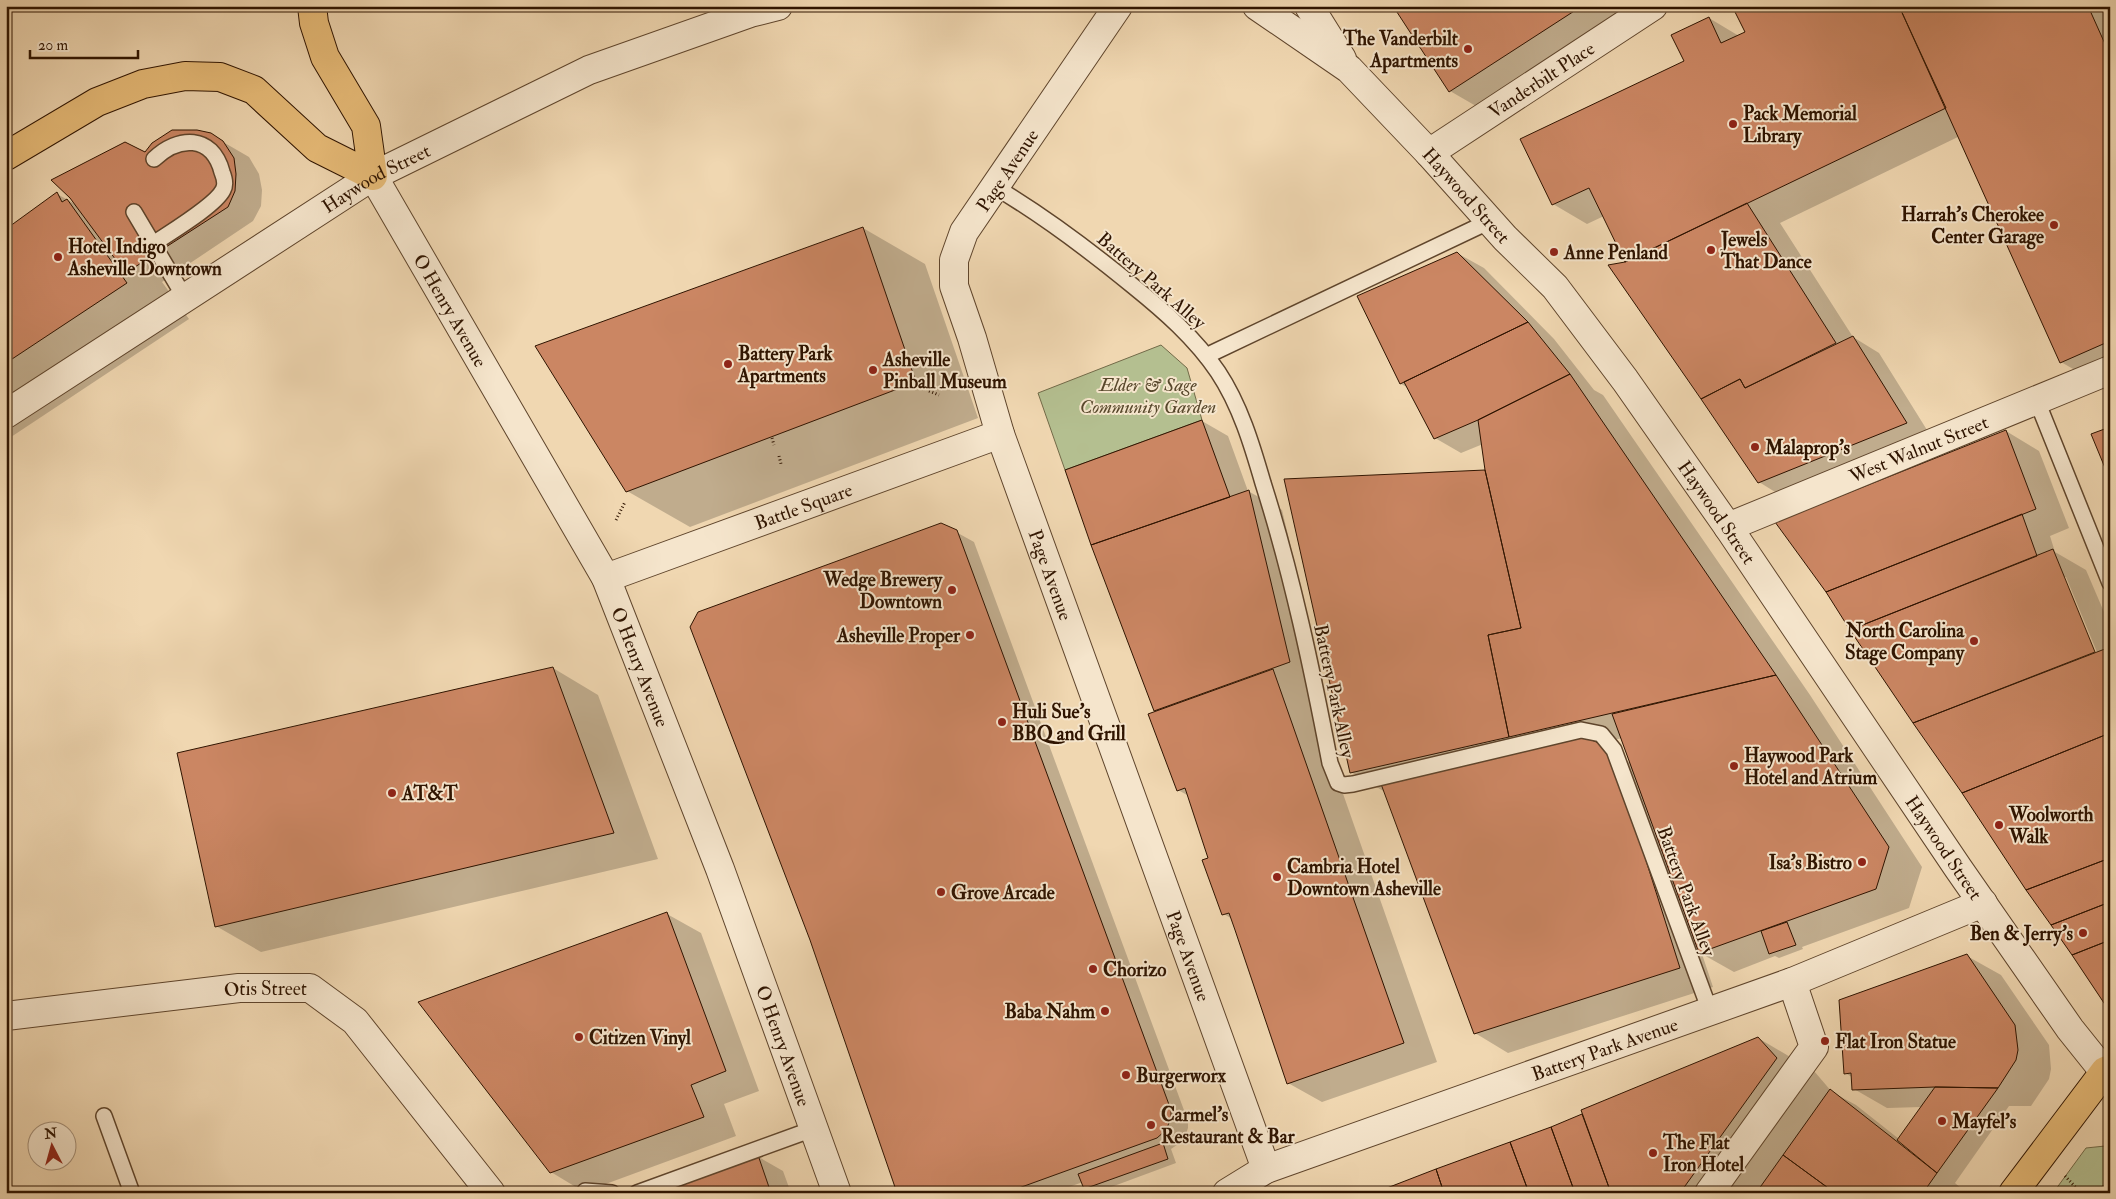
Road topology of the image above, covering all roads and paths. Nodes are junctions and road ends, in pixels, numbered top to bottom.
1 (312, 6) edge
2 (778, 6) edge
3 (1118, 6) edge
4 (1257, 6) edge
5 (1309, 6) edge
6 (1653, 6) edge
7 (1348, 69) junction
8 (1429, 153) junction
9 (6, 156) edge
10 (154, 159) dead end
11 (373, 176) junction
12 (995, 187) junction
13 (134, 212) dead end
14 (1490, 222) junction
15 (153, 244) junction
16 (185, 298) junction
17 (1206, 356) junction
18 (2110, 370) edge
19 (928, 391) dead end
20 (939, 395) dead end
21 (2037, 401) junction
22 (6, 414) edge
23 (1000, 434) junction
24 (772, 438) dead end
25 (774, 445) dead end
26 (779, 456) dead end
27 (782, 464) dead end
28 (625, 502) dead end
29 (616, 520) dead end
30 (1728, 527) junction
31 (606, 578) junction
32 (2110, 583) edge
33 (1983, 904) junction
34 (1792, 982) junction
35 (1710, 1011) junction
36 (6, 1016) edge
37 (2108, 1073) edge
38 (104, 1116) dead end
39 (813, 1130) junction
40 (1266, 1169) junction
41 (2059, 1170) dead end
42 (2110, 1182) edge
43 (585, 1191) dead end
44 (2098, 1192) edge
45 (132, 1193) edge
46 (491, 1193) edge
47 (612, 1193) edge
48 (637, 1193) edge
49 (837, 1193) edge
50 (1227, 1193) edge
51 (1709, 1193) edge
52 (2013, 1193) edge
53 (2081, 1193) edge

1 - 11 main road
2 - 11 street, Haywood Street
3 - 12 street, Page Avenue
4 - 7 street, Haywood Street
5 - 7 street
6 - 8 street, Vanderbilt Place
7 - 8 street, Haywood Street
8 - 14 street, Haywood Street
9 - 11 main road
10 - 15 lane
11 - 16 street, Haywood Street
11 - 31 street, O Henry Avenue
12 - 17 lane, Battery Park Alley
12 - 23 street, Page Avenue
13 - 15 lane
14 - 17 lane
14 - 30 street, Haywood Street
15 - 16 lane
16 - 22 street, Haywood Street
17 - 35 lane, Battery Park Alley
18 - 21 street, West Walnut Street
19 - 20 path
21 - 30 street, West Walnut Street
21 - 32 lane
23 - 31 street, Battle Square
23 - 40 street, Page Avenue
24 - 25 path
26 - 27 path
28 - 29 path
30 - 33 street, Haywood Street
31 - 39 street, O Henry Avenue
33 - 34 street, Battery Park Avenue
33 - 37 street, Haywood Street
34 - 35 street, Battery Park Avenue
34 - 51 street
35 - 40 street, Battery Park Avenue
36 - 46 street, Otis Street
37 - 52 main road
38 - 45 lane
39 - 48 lane
39 - 49 street, O Henry Avenue
40 - 50 street, Battery Park Avenue
41 - 53 path
42 - 44 path
43 - 47 lane

